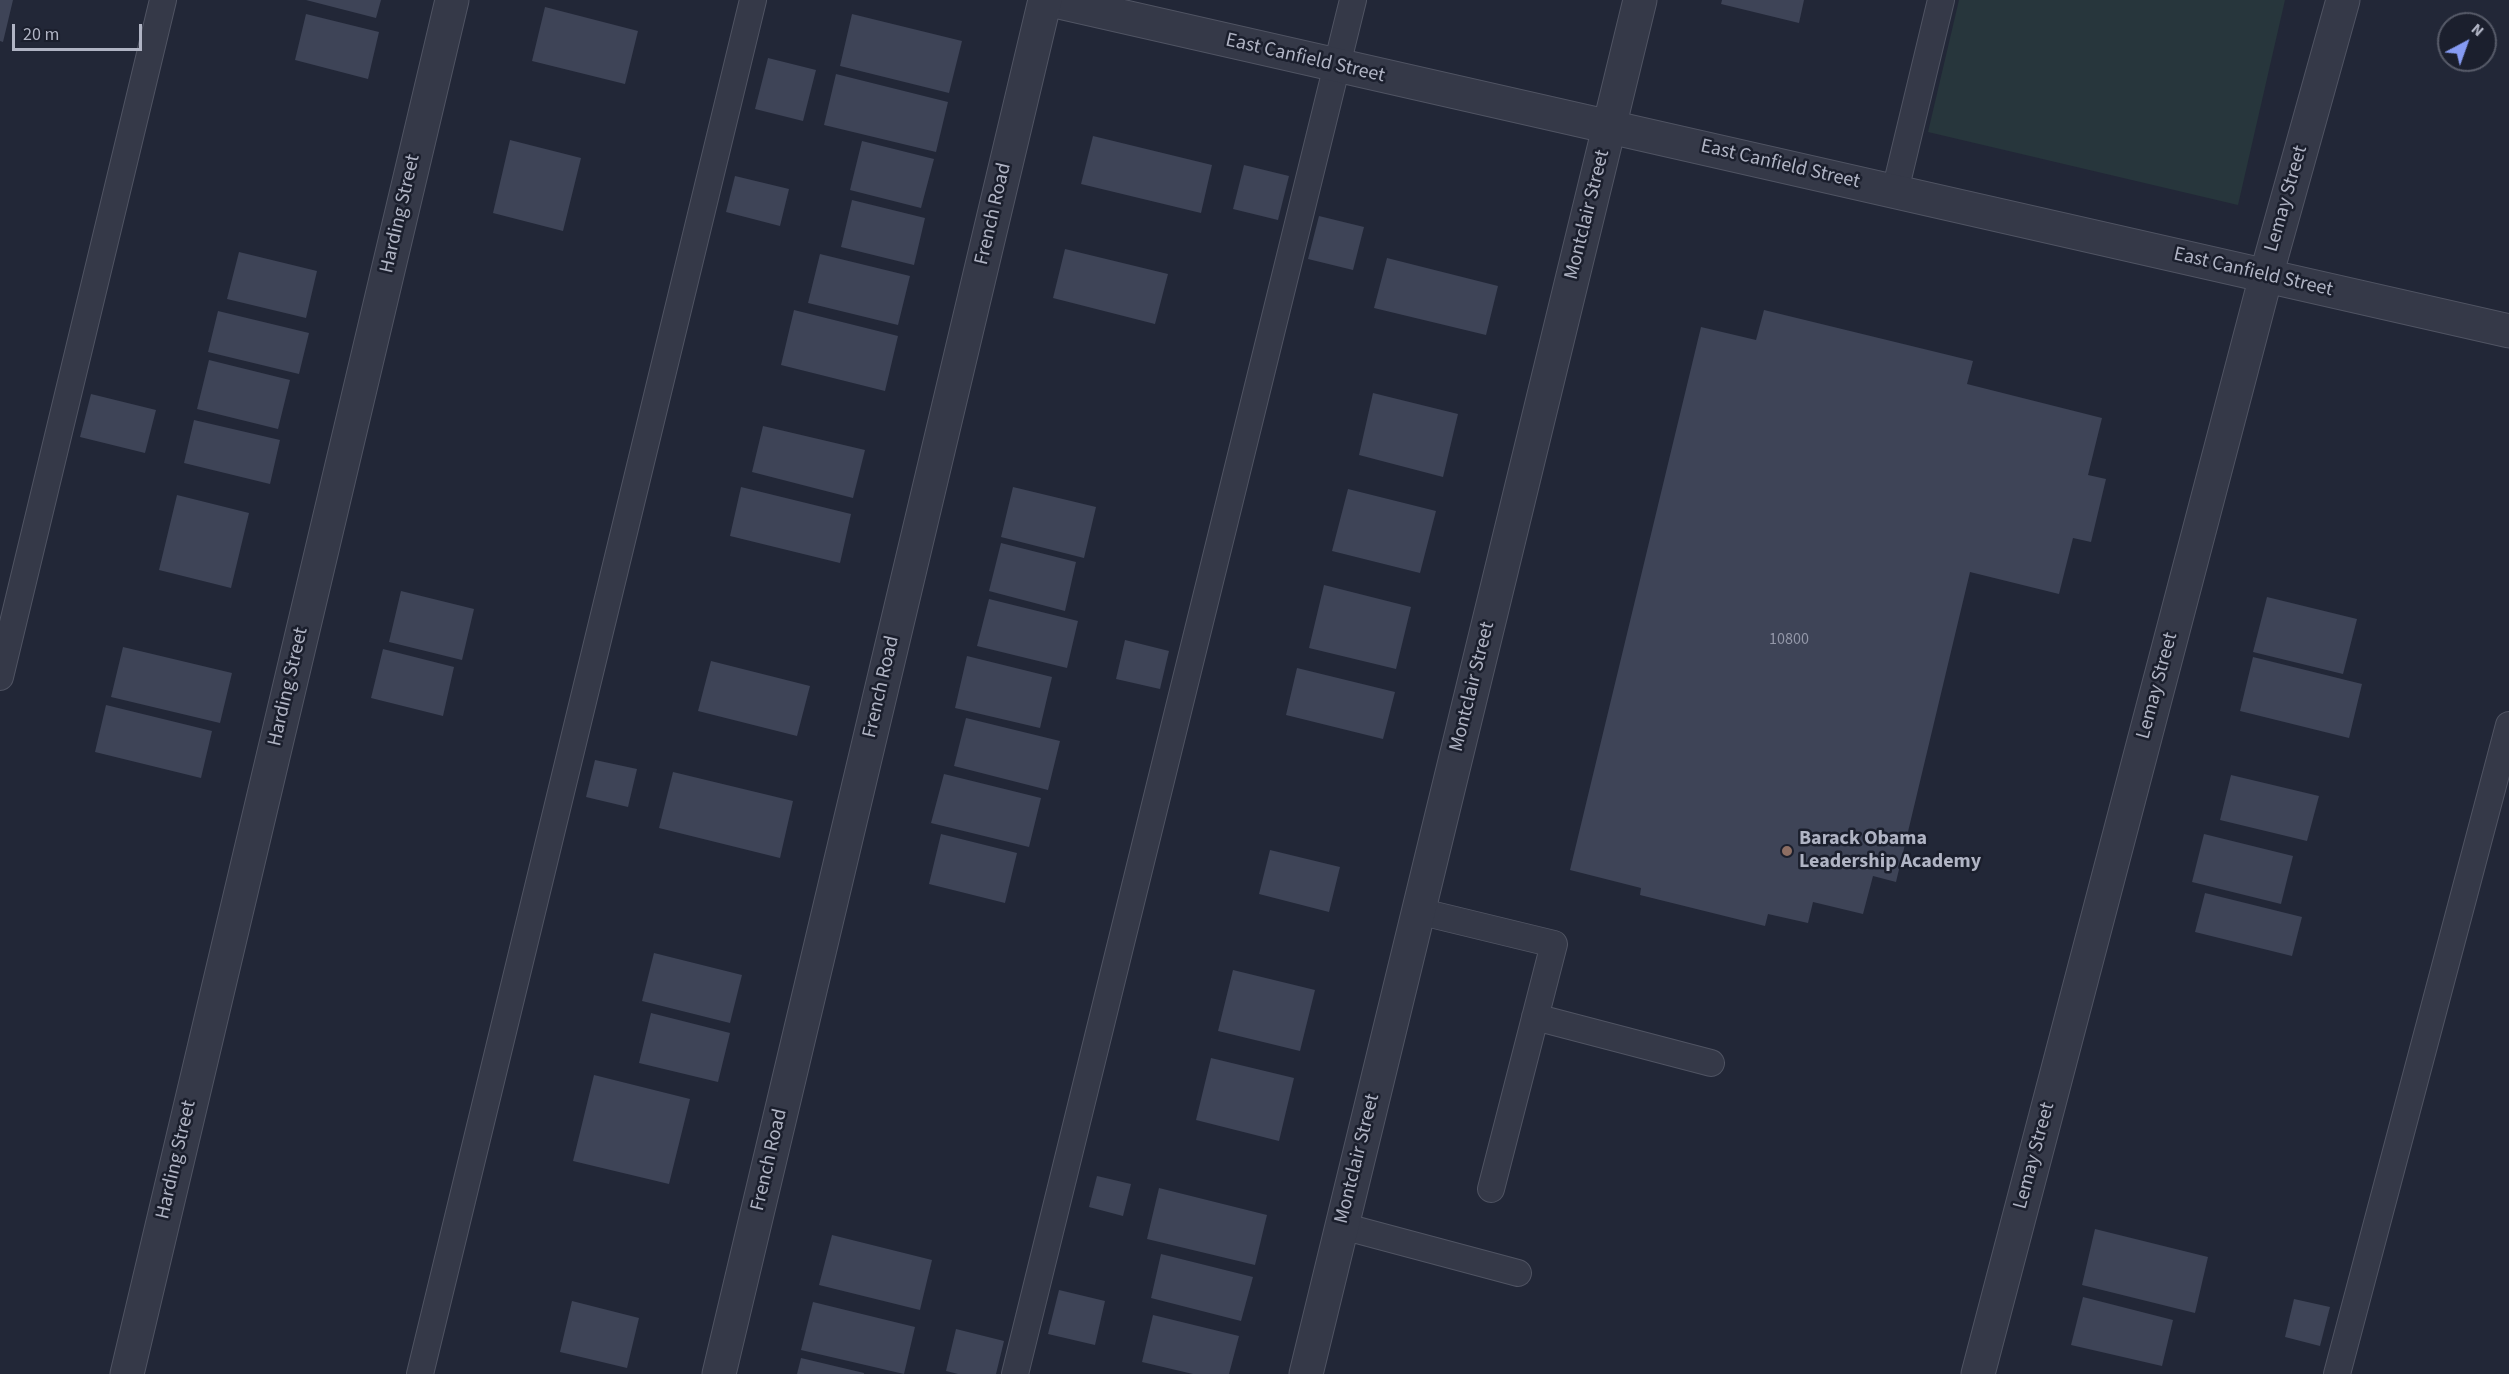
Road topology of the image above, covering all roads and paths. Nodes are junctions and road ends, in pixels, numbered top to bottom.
1 (163, 0) edge
2 (452, 0) edge
3 (753, 0) edge
4 (1045, 0) edge
5 (1050, 0) edge
6 (1353, 0) edge
7 (1640, 0) edge
8 (1941, 0) edge
9 (2343, 0) edge
10 (1337, 66) junction
11 (1609, 127) junction
12 (1894, 191) junction
13 (2266, 276) junction
14 (2509, 331) edge
15 (0, 677) edge
16 (2509, 726) edge
17 (1418, 911) junction
18 (1535, 1017) junction
19 (1711, 1062) dead end
20 (1491, 1189) dead end
21 (1342, 1226) junction
22 (1518, 1273) dead end
23 (127, 1374) edge
24 (420, 1374) edge
25 (719, 1374) edge
26 (1015, 1374) edge
27 (1306, 1374) edge
28 (1978, 1374) edge
29 (2337, 1374) edge

1 - 15 lane
2 - 23 street, Harding Street
3 - 24 lane
4 - 25 street, French Road
5 - 10 street, East Canfield Street
6 - 10 lane
7 - 11 street, Montclair Street
8 - 12 lane
9 - 13 street, Lemay Street
10 - 11 street, East Canfield Street
10 - 26 lane
11 - 12 street, East Canfield Street
11 - 17 street, Montclair Street
12 - 13 street, East Canfield Street
13 - 14 street, East Canfield Street
13 - 28 street, Lemay Street
16 - 29 lane
17 - 18 lane
17 - 21 street, Montclair Street
18 - 19 lane
18 - 20 lane
21 - 22 lane
21 - 27 street, Montclair Street

